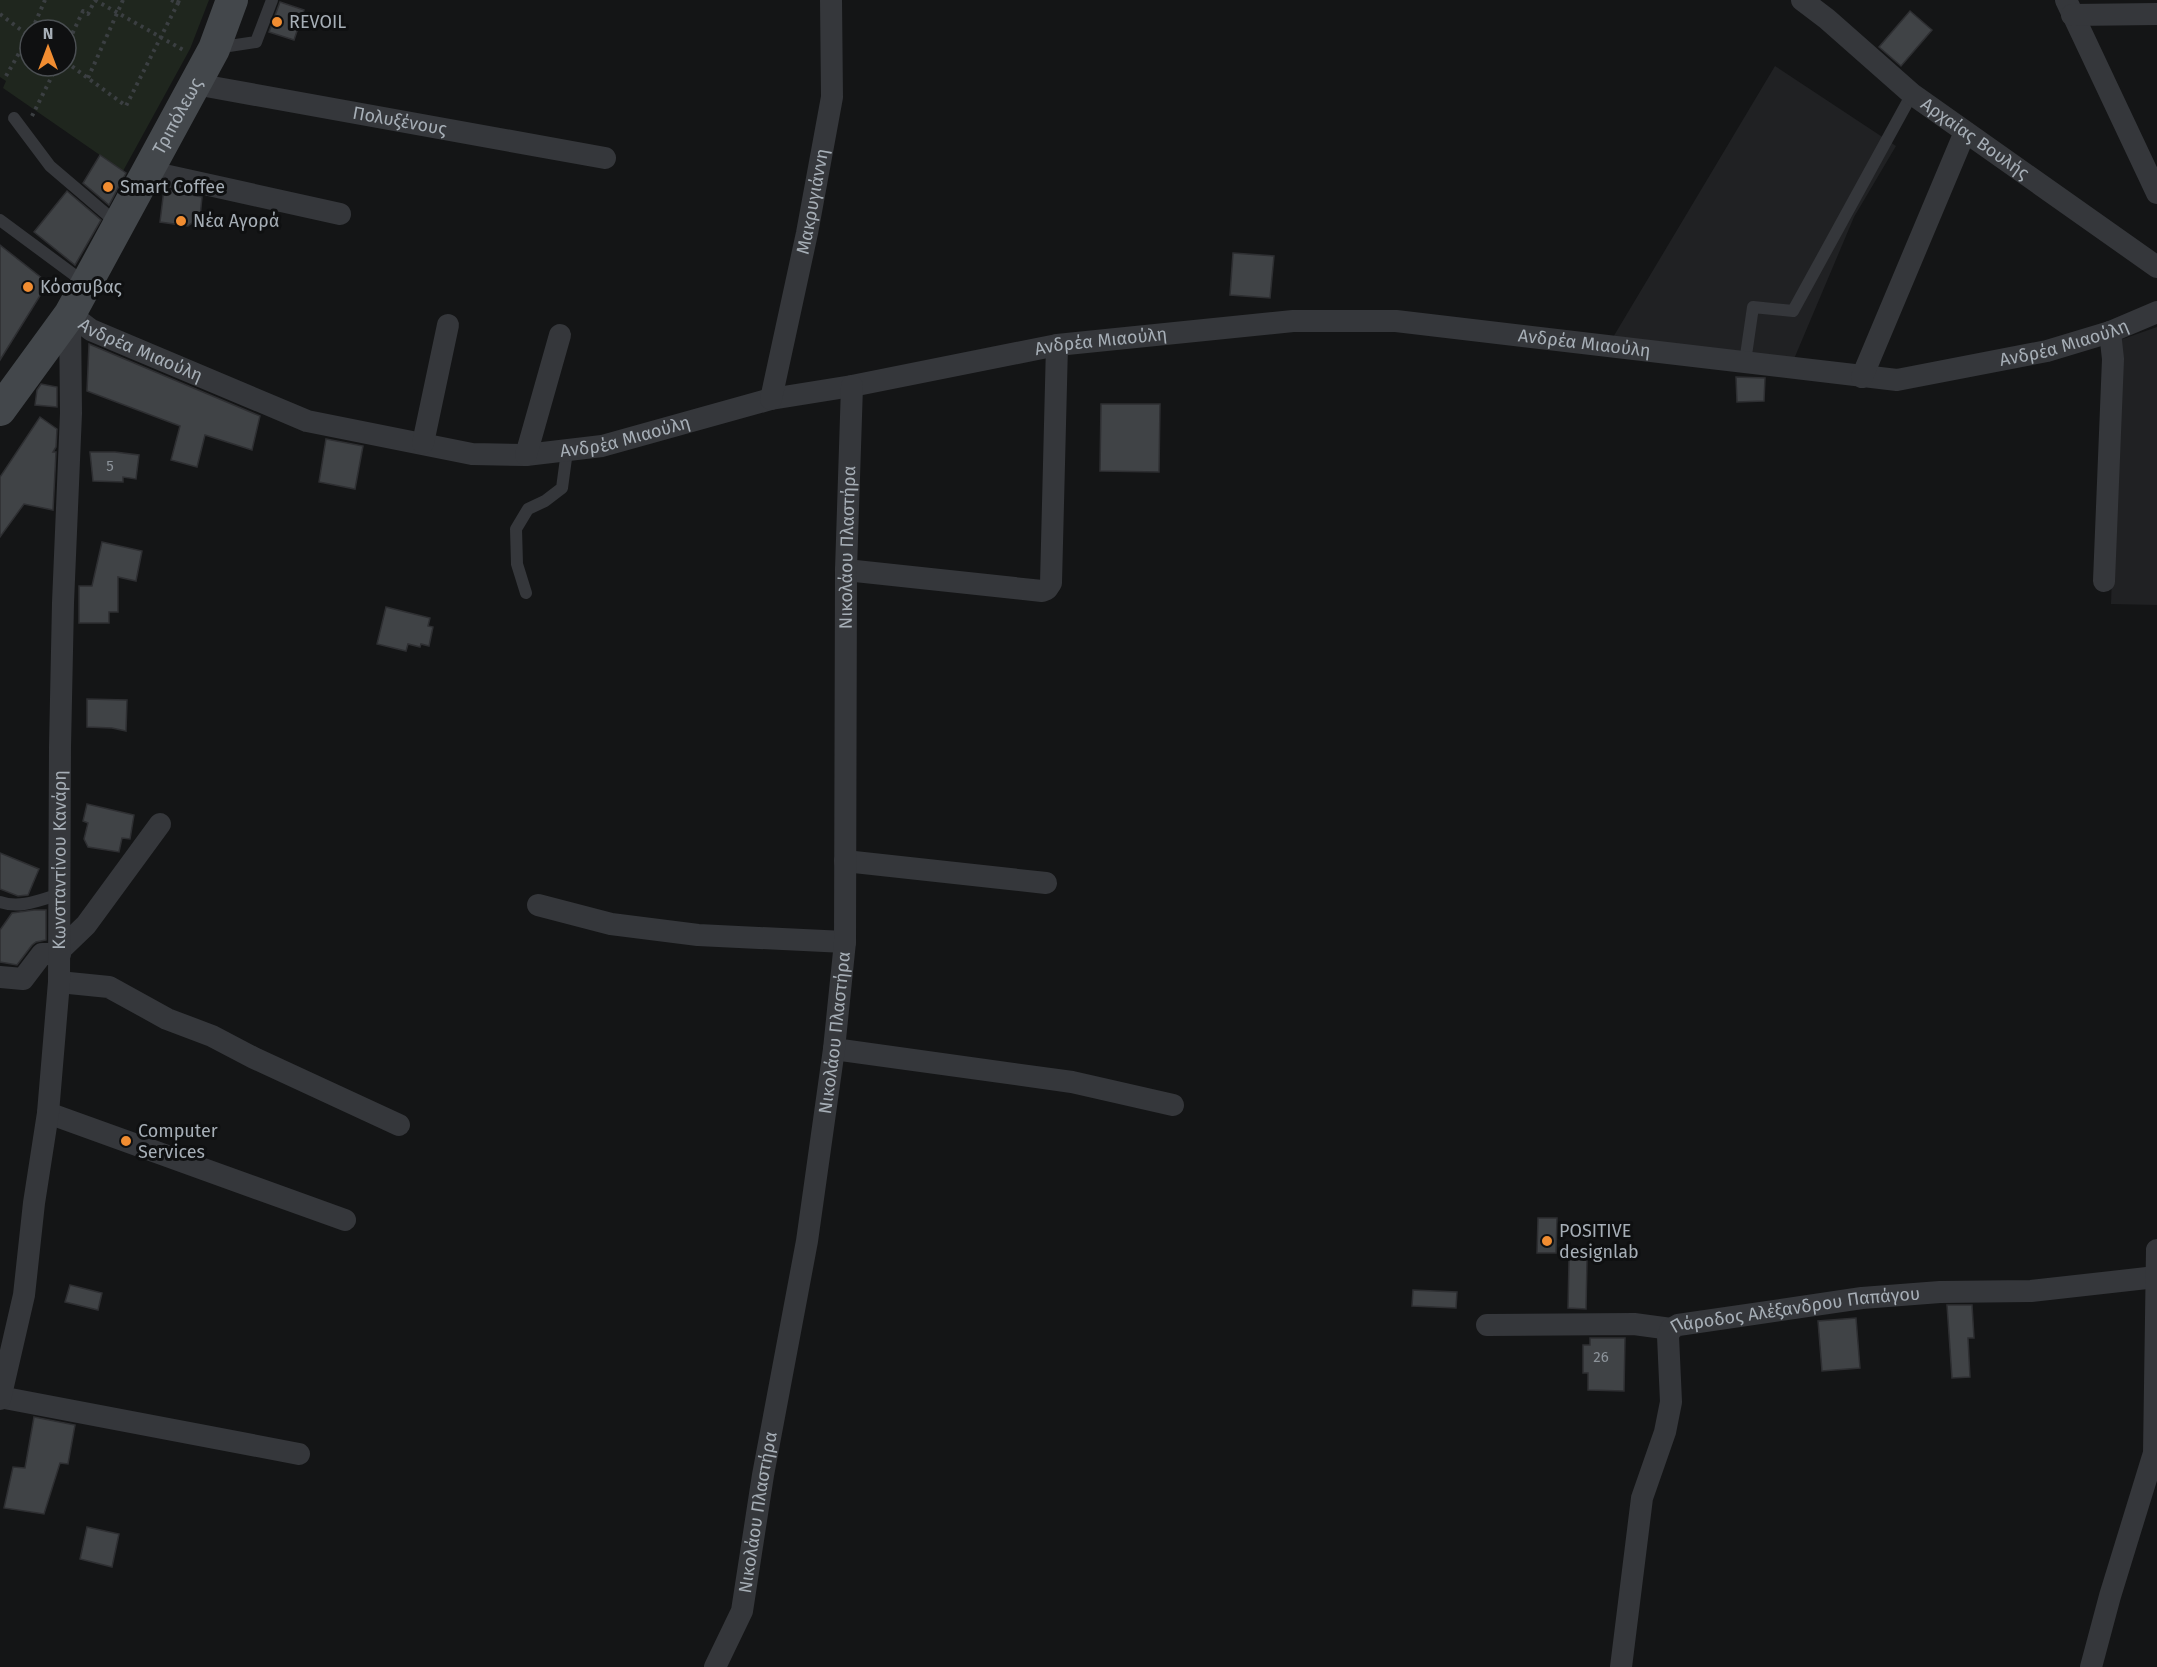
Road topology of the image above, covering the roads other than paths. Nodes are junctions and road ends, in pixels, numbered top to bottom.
1 (232, 0) edge
2 (272, 0) edge
3 (831, 0) edge
4 (1802, 0) edge
5 (2069, 8) edge
6 (2157, 14) edge
7 (201, 63) junction
8 (1912, 94) junction
9 (15, 118) dead end
10 (1965, 132) junction
11 (605, 158) dead end
12 (146, 171) junction
13 (2157, 193) edge
14 (340, 213) dead end
15 (0, 220) edge
16 (118, 224) junction
17 (2157, 267) edge
18 (86, 284) junction
19 (2157, 312) edge
20 (70, 314) junction
21 (448, 325) dead end
22 (2110, 332) junction
23 (560, 335) dead end
24 (1057, 345) junction
25 (1745, 362) junction
26 (1862, 377) junction
27 (852, 386) junction
28 (771, 399) junction
29 (0, 410) edge
30 (423, 443) junction
31 (567, 451) junction
32 (526, 455) junction
33 (846, 570) junction
34 (2104, 581) dead end
35 (526, 593) dead end
36 (160, 824) dead end
37 (845, 861) junction
38 (1046, 883) dead end
39 (60, 894) junction
40 (0, 902) edge
41 (538, 904) dead end
42 (845, 942) junction
43 (60, 952) junction
44 (0, 977) edge
45 (59, 982) junction
46 (834, 1049) junction
47 (1173, 1105) dead end
48 (48, 1113) junction
49 (399, 1125) dead end
50 (345, 1220) dead end
51 (2157, 1250) edge
52 (2157, 1277) edge
53 (1487, 1325) dead end
54 (1671, 1329) junction
55 (0, 1398) edge
56 (299, 1454) dead end
57 (716, 1667) edge
58 (1621, 1667) edge
59 (2091, 1667) edge

1 - 7 main road, Τριπόλεως
2 - 7 lane
3 - 28 street, Μακρυγιάννη
4 - 8 street, Αρχαίας Βουλής
5 - 6 street
5 - 13 street
7 - 11 street, Πολυξένους
7 - 12 main road, Τριπόλεως
8 - 10 street, Αρχαίας Βουλής
8 - 25 lane
9 - 16 lane
10 - 17 street, Αρχαίας Βουλής
10 - 26 street
12 - 14 street
12 - 16 main road, Τριπόλεως
15 - 18 lane
16 - 18 main road, Τριπόλεως
18 - 20 main road, Τριπόλεως
19 - 22 street, Ανδρέα Μιαούλη
20 - 29 main road, Τριπόλεως
20 - 30 street, Ανδρέα Μιαούλη
20 - 39 street, Κωνσταντίνου Κανάρη
21 - 30 street
22 - 26 street, Ανδρέα Μιαούλη
22 - 34 street
23 - 32 street
24 - 25 street, Ανδρέα Μιαούλη
24 - 27 street, Ανδρέα Μιαούλη
24 - 33 street
25 - 26 street, Ανδρέα Μιαούλη
27 - 28 street, Ανδρέα Μιαούλη
27 - 33 street, Νικολάου Πλαστήρα
28 - 31 street, Ανδρέα Μιαούλη
30 - 32 street, Ανδρέα Μιαούλη
31 - 32 street, Ανδρέα Μιαούλη
31 - 35 lane
33 - 37 street, Νικολάου Πλαστήρα
36 - 43 street
37 - 38 street
37 - 42 street, Νικολάου Πλαστήρα
39 - 40 lane
39 - 43 street, Κωνσταντίνου Κανάρη
41 - 42 street
42 - 46 street, Νικολάου Πλαστήρα
43 - 44 street
43 - 45 street, Κωνσταντίνου Κανάρη
45 - 48 street, Κωνσταντίνου Κανάρη
45 - 49 street
46 - 47 street
46 - 57 street, Νικολάου Πλαστήρα
48 - 50 street
48 - 55 street, Κωνσταντίνου Κανάρη
51 - 52 street
52 - 54 street, Πάροδος Αλέξανδρου Παπάγου
52 - 59 street
53 - 54 street
54 - 58 street, Πάροδος Αλέξανδρου Παπάγου
55 - 56 street

